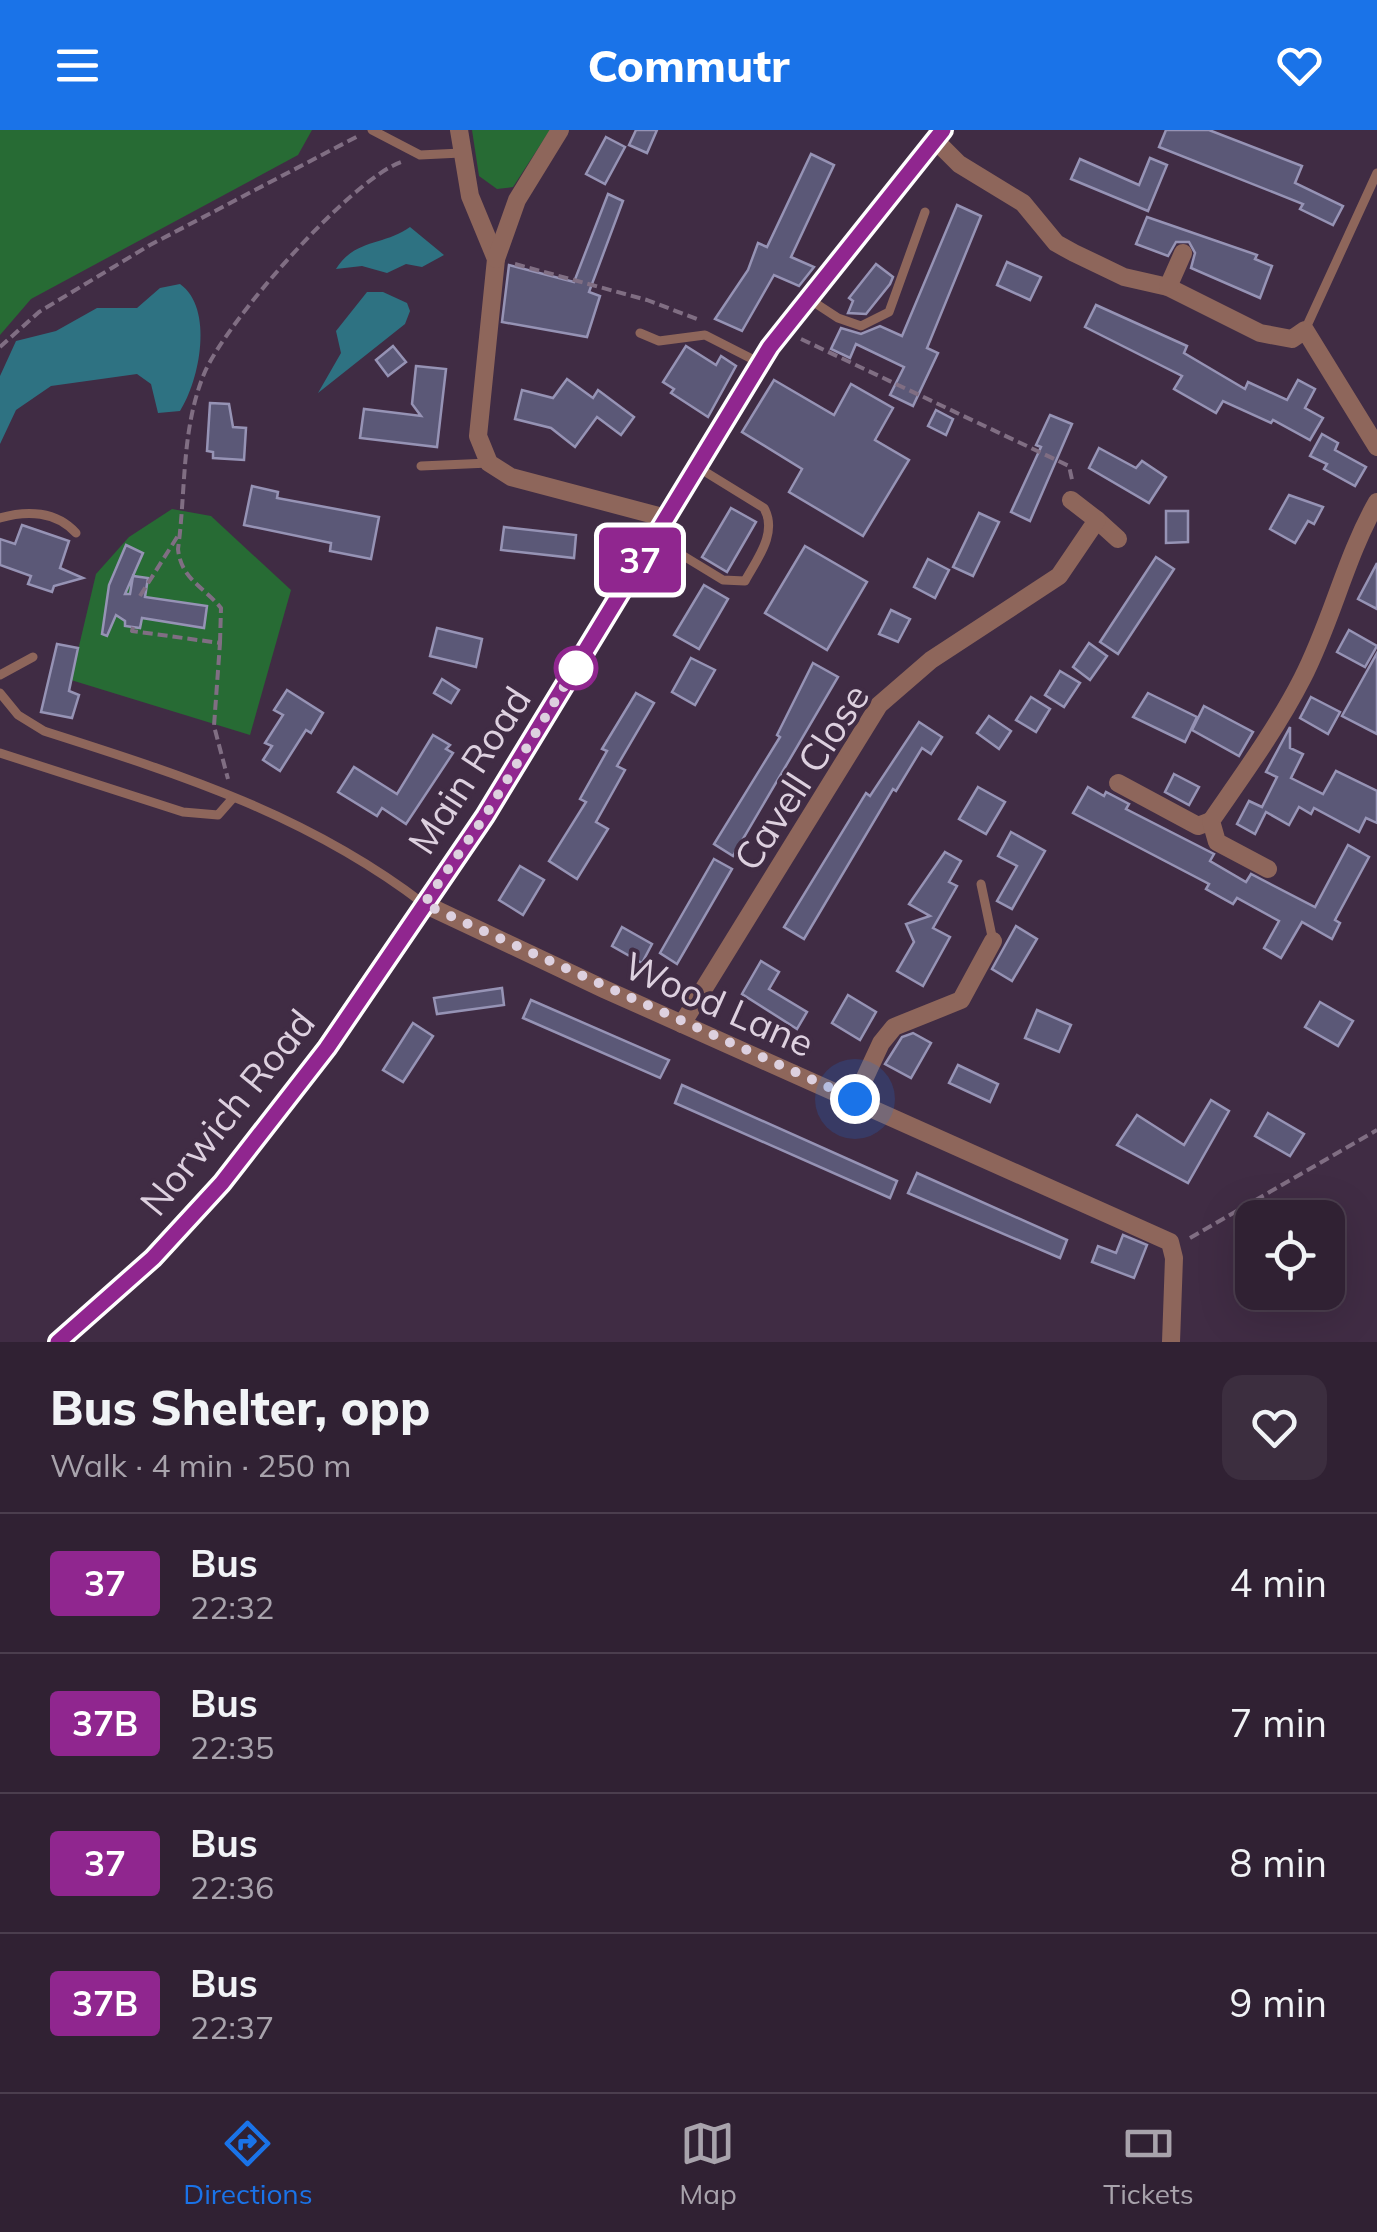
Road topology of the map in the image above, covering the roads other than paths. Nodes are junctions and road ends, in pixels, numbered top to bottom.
1 (373, 130) edge
2 (459, 130) edge
3 (560, 130) edge
4 (939, 135) edge
5 (462, 152) junction
6 (1377, 173) edge
7 (925, 212) dead end
8 (1183, 253) dead end
9 (496, 259) junction
10 (1168, 287) junction
11 (809, 299) junction
12 (1304, 330) junction
13 (640, 333) dead end
14 (760, 362) junction
15 (1377, 448) edge
16 (489, 463) junction
17 (421, 466) dead end
18 (697, 467) junction
19 (1071, 500) dead end
20 (1377, 502) edge
21 (0, 518) edge
22 (666, 518) junction
23 (1097, 520) junction
24 (76, 533) dead end
25 (654, 538) junction
26 (1118, 539) dead end
27 (33, 657) dead end
28 (0, 675) edge
29 (0, 693) edge
30 (0, 753) edge
31 (1118, 783) dead end
32 (233, 798) junction
33 (1211, 822) junction
34 (1268, 869) dead end
35 (980, 884) dead end
36 (424, 904) junction
37 (993, 940) joint
38 (682, 1024) junction
39 (855, 1099) junction
40 (58, 1342) edge
41 (1170, 1342) edge

1 - 5 lane
2 - 5 street
3 - 9 street
4 - 10 street
4 - 11 main road, Main Road
5 - 9 street
6 - 12 lane
7 - 11 lane
8 - 10 street
9 - 16 street
10 - 12 street
11 - 14 main road, Main Road
12 - 15 street
13 - 14 lane
14 - 18 main road, Main Road
16 - 17 lane
16 - 22 street
18 - 22 main road, Main Road
18 - 25 lane
19 - 23 street
20 - 33 street
21 - 24 lane
22 - 25 main road, Main Road
23 - 26 street
23 - 38 street, Cavell Close
25 - 36 main road, Main Road
27 - 28 lane
29 - 32 lane
30 - 32 lane
31 - 33 street
32 - 36 lane
33 - 34 street
35 - 37 lane
36 - 38 street, Wood Lane
36 - 40 main road, Norwich Road
37 - 39 street
38 - 39 street, Wood Lane
39 - 41 street, Wood Lane

